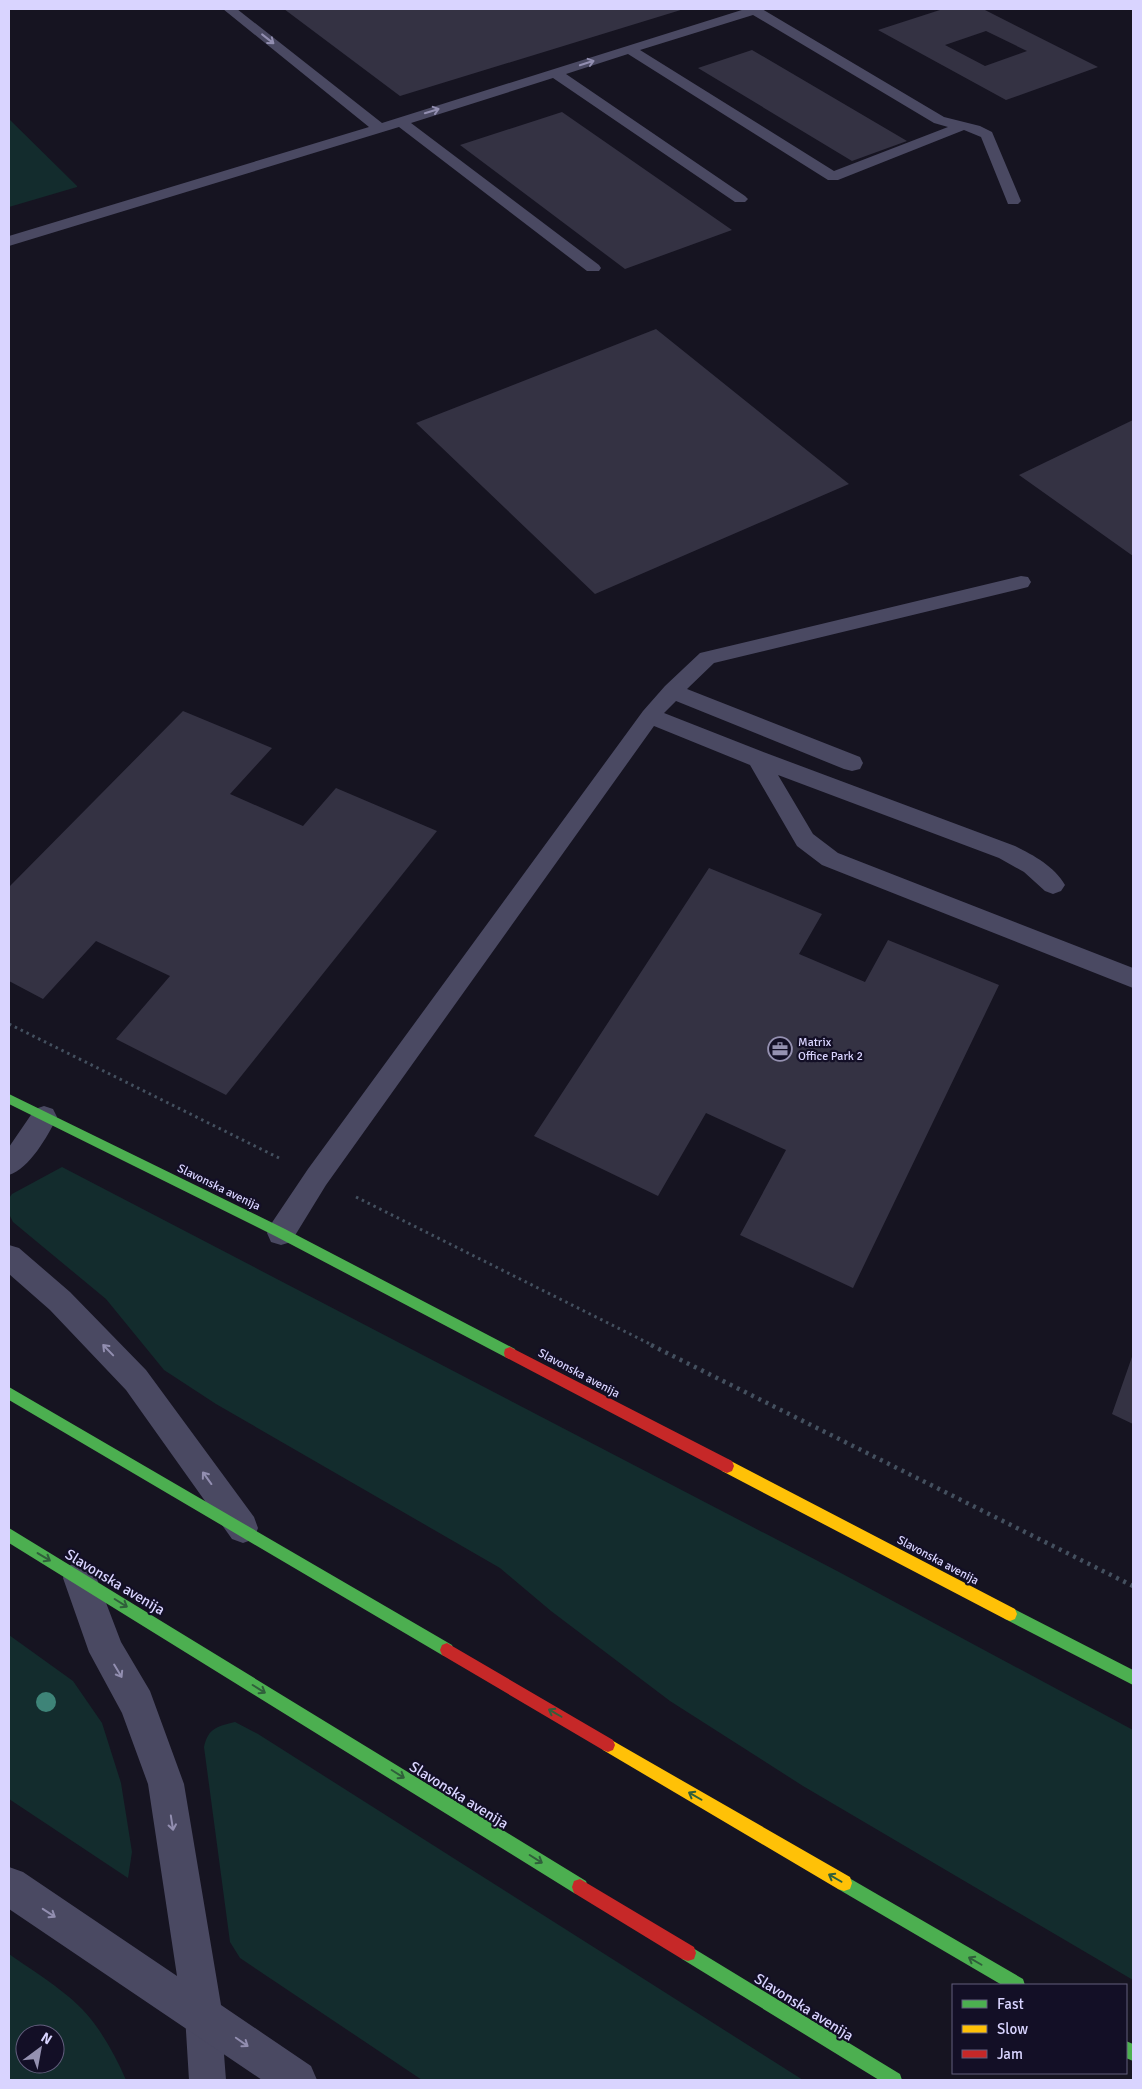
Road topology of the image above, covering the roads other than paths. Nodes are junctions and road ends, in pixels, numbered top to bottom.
1 (229, 9) edge
2 (753, 9) edge
3 (629, 49) junction
4 (555, 73) junction
5 (400, 122) junction
6 (962, 126) junction
7 (380, 128) junction
8 (740, 199) dead end
9 (1013, 201) dead end
10 (9, 241) edge
11 (593, 268) dead end
12 (1021, 582) dead end
13 (672, 691) junction
14 (650, 716) junction
15 (758, 759) junction
16 (852, 764) dead end
17 (1053, 885) dead end
18 (1133, 978) edge
19 (9, 1099) edge
20 (44, 1117) junction
21 (9, 1164) edge
22 (281, 1233) junction
23 (9, 1257) edge
24 (9, 1393) edge
25 (246, 1532) junction
26 (9, 1536) edge
27 (80, 1578) junction
28 (1133, 1678) edge
29 (9, 1886) edge
30 (1015, 1984) edge
31 (203, 2015) junction
32 (208, 2080) edge
33 (297, 2080) edge
34 (894, 2080) edge

1 -> 7 lane
2 - 3 lane
2 - 6 lane
4 -> 3 lane
3 - 6 lane
5 -> 4 lane
4 - 8 lane
5 - 7 lane
5 - 11 lane
6 - 9 lane
7 - 10 lane
12 - 13 lane
13 - 14 lane
13 - 16 lane
14 - 15 lane
14 - 22 lane
15 - 17 lane
15 - 18 lane
19 - 20 main road, Slavonska avenija
20 - 21 lane
20 - 22 main road, Slavonska avenija
22 - 28 main road, Slavonska avenija
25 -> 23 lane
24 - 25 main road
30 -> 25 main road
26 -> 27 main road, Slavonska avenija
27 -> 31 street
27 -> 34 main road, Slavonska avenija
29 -> 31 street
31 - 32 lane
31 -> 33 street

